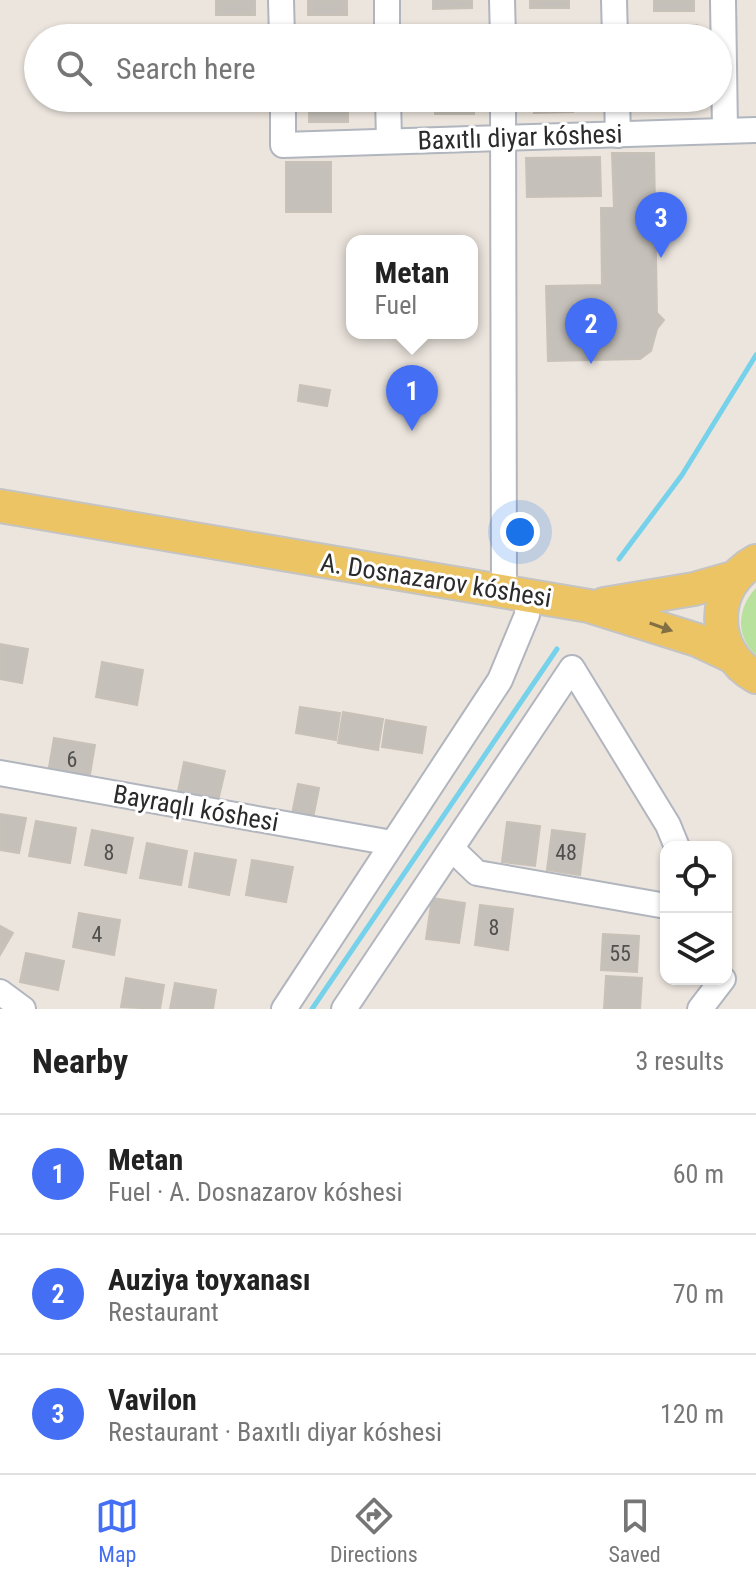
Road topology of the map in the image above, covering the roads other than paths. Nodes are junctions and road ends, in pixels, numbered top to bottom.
1 (281, 0) edge
2 (387, 0) edge
3 (502, 0) edge
4 (614, 0) edge
5 (723, 0) edge
6 (282, 24) edge
7 (387, 24) edge
8 (503, 24) edge
9 (615, 24) edge
10 (723, 24) edge
11 (283, 112) edge
12 (388, 112) edge
13 (503, 112) edge
14 (617, 112) edge
15 (725, 112) edge
16 (725, 130) junction
17 (756, 130) edge
18 (618, 135) junction
19 (504, 136) junction
20 (389, 140) junction
21 (0, 506) edge
22 (746, 569) edge
23 (516, 592) junction
24 (589, 606) junction
25 (731, 656) junction
26 (756, 677) edge
27 (0, 773) edge
28 (675, 841) edge
29 (392, 843) junction
30 (452, 849) junction
31 (660, 905) edge
32 (718, 985) edge
33 (0, 992) edge
34 (23, 1009) edge
35 (284, 1009) edge
36 (344, 1009) edge
37 (700, 1009) edge

1 - 6 street
2 - 7 street
3 - 8 street
4 - 9 street
5 - 10 street
11 - 20 street, Baxıtlı diyar kóshesi
12 - 20 street
13 - 19 street
14 - 18 street
15 - 16 street
16 - 17 street, Baxıtlı diyar kóshesi
16 - 18 street, Baxıtlı diyar kóshesi
18 - 19 street, Baxıtlı diyar kóshesi
19 - 20 street, Baxıtlı diyar kóshesi
19 - 23 street
21 - 23 main road, A. Dosnazarov kóshesi
22 - 24 main road
22 - 25 main road
23 - 24 main road, A. Dosnazarov kóshesi
23 - 29 street
24 -> 25 main road
25 - 26 main road
27 - 29 street, Bayraqlı kóshesi
28 - 30 street
29 - 35 street
30 - 31 street
30 - 36 street
32 - 37 street
33 - 34 street

